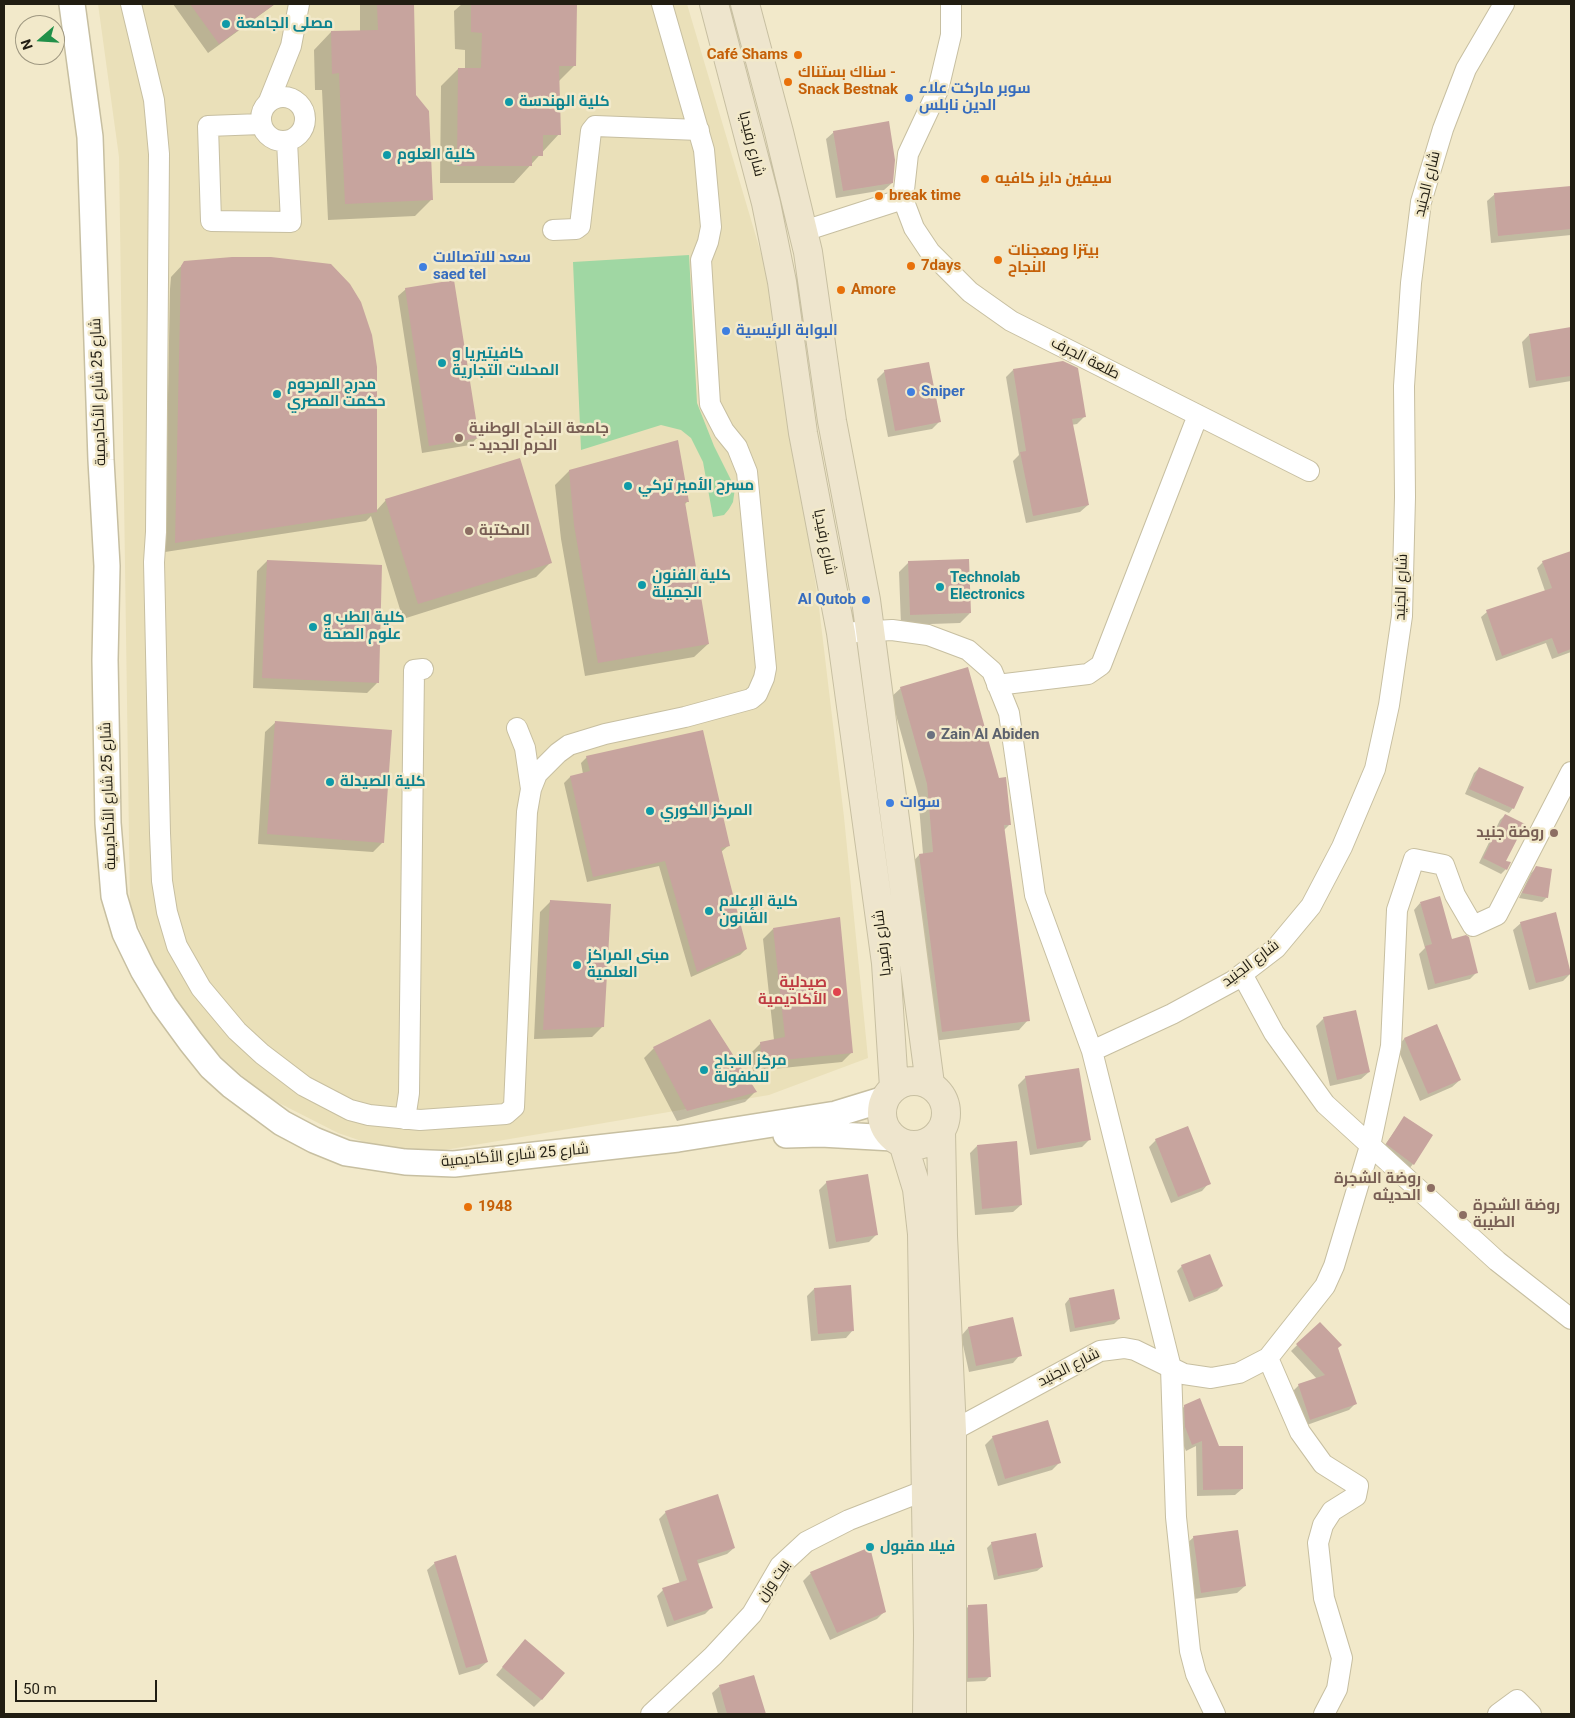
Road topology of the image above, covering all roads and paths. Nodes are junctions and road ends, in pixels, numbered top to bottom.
1 (72, 4) edge
2 (131, 4) edge
3 (299, 4) edge
4 (662, 4) edge
5 (714, 4) edge
6 (745, 4) edge
7 (951, 4) edge
8 (1504, 4) edge
9 (290, 46) junction
10 (294, 100) junction
11 (269, 102) junction
12 (261, 124) junction
13 (699, 130) junction
14 (287, 141) junction
15 (903, 199) junction
16 (552, 230) dead end
17 (804, 232) junction
18 (1198, 415) junction
19 (1309, 471) dead end
20 (870, 630) junction
21 (841, 633) junction
22 (423, 669) dead end
23 (997, 685) junction
24 (517, 728) dead end
25 (1571, 772) edge
26 (531, 790) junction
27 (1242, 974) junction
28 (1092, 1051) junction
29 (930, 1084) junction
30 (889, 1093) junction
31 (405, 1119) junction
32 (941, 1131) junction
33 (678, 1139) junction
34 (898, 1140) junction
35 (1370, 1146) junction
36 (1571, 1319) edge
37 (1268, 1358) junction
38 (1171, 1368) junction
39 (952, 1431) junction
40 (926, 1490) junction
41 (651, 1714) edge
42 (927, 1714) edge
43 (952, 1714) edge
44 (1216, 1714) edge
45 (1324, 1714) edge
46 (1498, 1714) edge
47 (1531, 1714) edge

1 - 33 street, شارع 25 شارع الأكاديمية
2 - 31 street
3 - 9 street
4 - 13 street
5 - 21 main road, شارع رفيديا
6 - 17 main road, شارع رفيديا
7 - 15 street
8 - 27 street, شارع الجنيد
9 - 10 street
9 - 11 street
10 - 11 street
10 - 14 street
11 - 12 street
12 - 14 street
12 - 14 street
13 - 16 street
13 - 26 street
15 - 17 street
15 - 18 street, طلعة الجرف
17 - 20 main road, شارع رفيديا
18 - 19 street, طلعة الجرف
18 - 23 street
20 - 21 street
20 - 23 street
20 - 29 main road, شارع رفيديا
21 - 30 main road, شارع رفيديا
22 - 31 street
23 - 28 street
24 - 26 street
25 - 35 street, شارع الجنيد
26 - 31 street
27 - 28 street, شارع الجنيد
27 - 35 street
28 - 38 street
29 - 30 main road
29 - 32 main road
30 - 33 street
30 - 34 main road
32 - 34 main road
32 - 39 main road
33 - 34 street
34 - 40 main road
35 - 36 street
35 - 37 street, شارع الجنيد
37 - 38 street, شارع الجنيد
37 - 45 street
38 - 39 street, شارع الجنيد
38 - 44 street
39 - 43 main road
40 - 41 street, بيت وزن
40 - 42 main road
46 - 47 street

